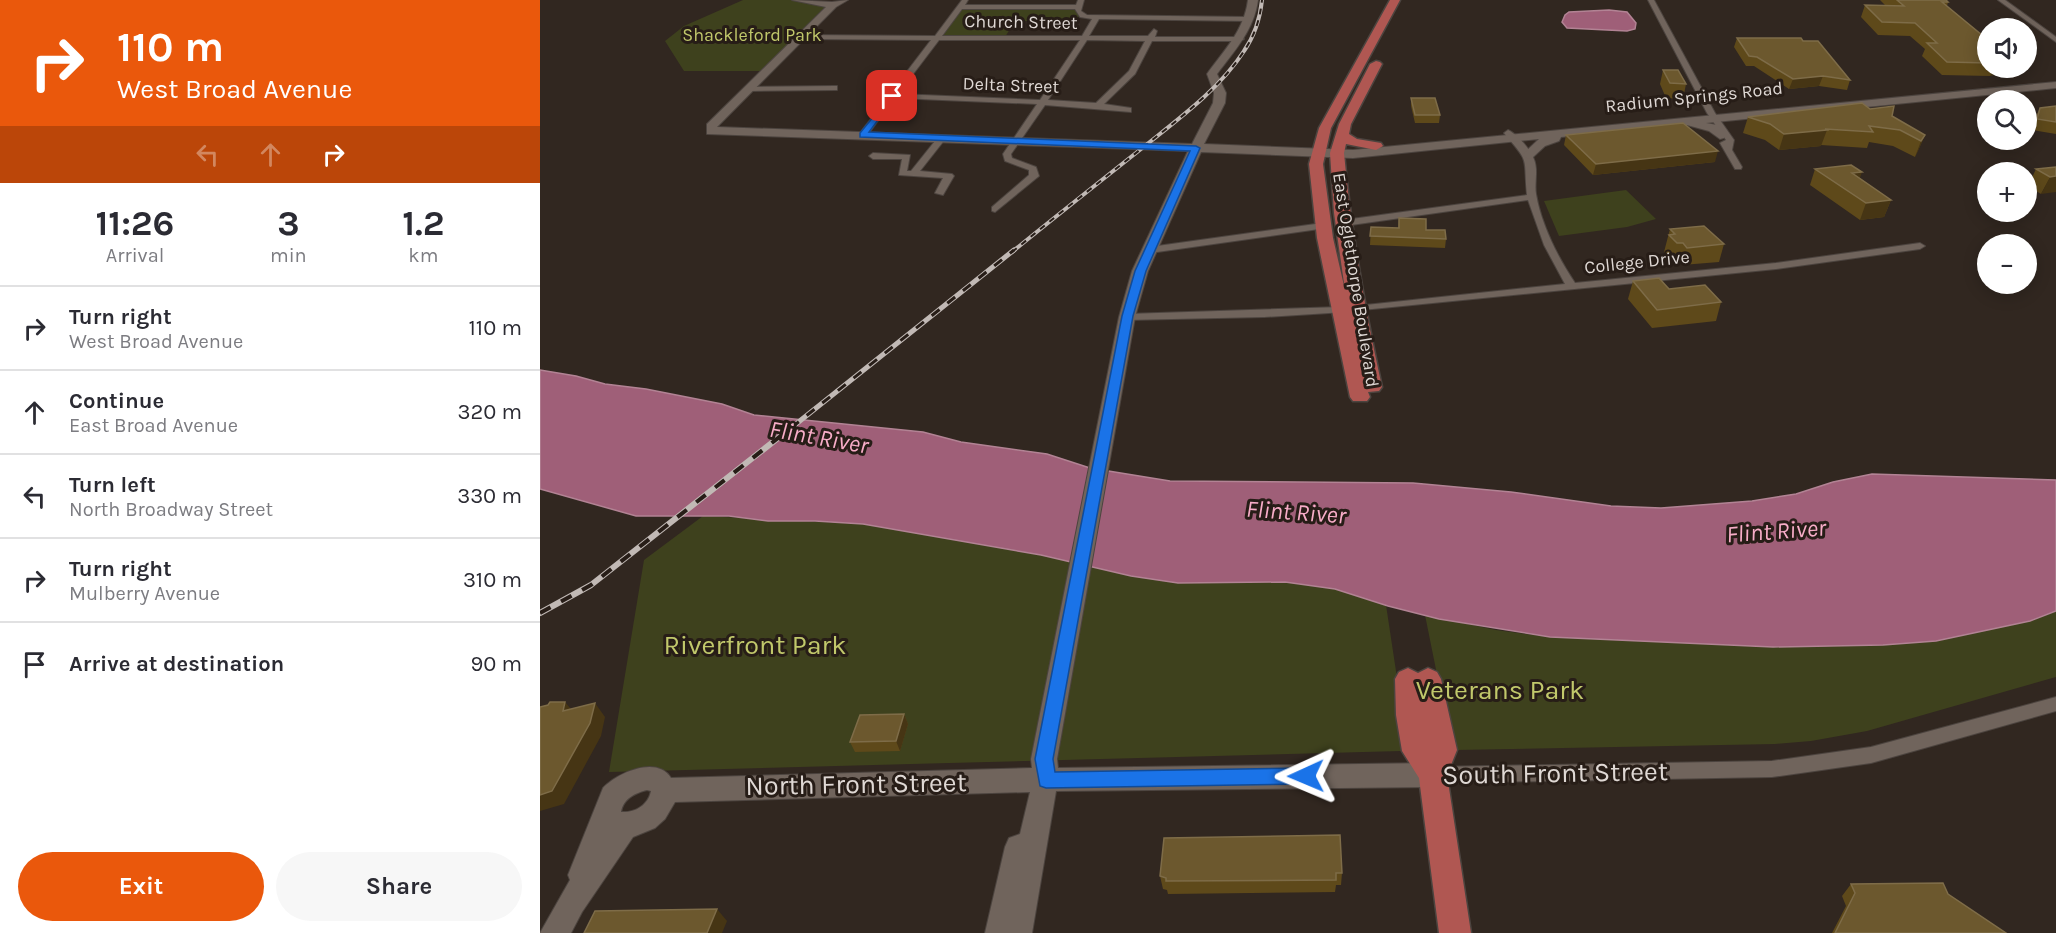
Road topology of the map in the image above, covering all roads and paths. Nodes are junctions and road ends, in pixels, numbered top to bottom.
1 (797, 0) edge
2 (1253, 0) edge
3 (1395, 0) edge
4 (1651, 0) edge
5 (2001, 0) edge
6 (838, 2) edge
7 (1080, 3) edge
8 (962, 4) edge
9 (1097, 17) junction
10 (1160, 17) junction
11 (1249, 19) junction
12 (938, 36) junction
13 (802, 37) junction
14 (1085, 38) junction
15 (1151, 38) junction
16 (1240, 39) junction
17 (2056, 40) edge
18 (1383, 51) dead end
19 (2056, 80) edge
20 (2056, 85) edge
21 (834, 88) dead end
22 (749, 89) junction
23 (1934, 94) junction
24 (892, 96) junction
25 (1883, 99) junction
26 (1044, 102) junction
27 (1099, 105) junction
28 (1128, 110) dead end
29 (1735, 116) junction
30 (1713, 117) junction
31 (1672, 123) junction
32 (1722, 132) junction
33 (1566, 134) junction
34 (863, 135) junction
35 (1342, 135) junction
36 (1511, 136) junction
37 (942, 138) junction
38 (1014, 142) junction
39 (1376, 147) junction
40 (1196, 148) junction
41 (1318, 153) junction
42 (1337, 153) junction
43 (1528, 155) junction
44 (873, 156) dead end
45 (1738, 167) dead end
46 (914, 173) junction
47 (940, 193) dead end
48 (1532, 197) junction
49 (995, 209) dead end
50 (1344, 223) junction
51 (1323, 226) junction
52 (1920, 246) dead end
53 (1150, 250) junction
54 (1353, 280) junction
55 (1572, 287) junction
56 (1349, 309) junction
57 (1127, 316) junction
58 (1367, 397) dead end
59 (1418, 679) dead end
60 (2056, 704) edge
61 (1041, 773) junction
62 (1433, 775) junction
63 (665, 790) junction
64 (615, 818) junction
65 (555, 933) edge
66 (1000, 933) edge
67 (1017, 933) edge
68 (1455, 933) edge

1 - 6 main road
2 - 11 main road
3 - 41 main road, East Oglethorpe Boulevard
4 - 30 street
5 - 17 street
6 - 13 main road
7 - 8 street
7 - 9 street
8 - 12 street
9 - 10 street
9 - 14 street
10 - 11 street
10 - 15 street
11 - 16 main road
12 - 13 street, Church Street
12 - 14 street, Church Street
12 - 24 street
13 - 22 main road
14 - 15 street, Church Street
14 - 26 street
15 - 16 street, Church Street
15 - 27 street
16 - 40 main road
18 - 35 main road, East Oglethorpe Boulevard
19 - 23 main road, Radium Springs Road
20 - 23 main road, Radium Springs Road
21 - 22 street
22 - 34 main road, Radium Springs Road
23 - 25 main road, Radium Springs Road
24 - 26 street, Delta Street
24 - 34 street
25 - 29 main road, Radium Springs Road
25 - 30 main road, Radium Springs Road
26 - 27 street, Delta Street
26 - 38 street
27 - 28 street, Delta Street
29 - 30 main road, Radium Springs Road
29 - 32 street
30 - 31 main road, Radium Springs Road
30 - 32 street
30 - 36 main road, Radium Springs Road
31 - 32 main road
31 - 33 main road, Radium Springs Road
32 - 45 street
33 - 36 main road, Radium Springs Road
33 - 43 main road
34 - 37 main road, Radium Springs Road
35 - 39 main road
35 - 42 main road, East Oglethorpe Boulevard
36 - 39 main road, Radium Springs Road
36 - 42 main road, Radium Springs Road
36 - 43 street
37 - 38 main road, Radium Springs Road
37 - 46 street
38 - 40 main road, Radium Springs Road
38 - 49 street
39 - 42 main road, Radium Springs Road
40 - 41 main road, Radium Springs Road
40 - 53 main road
41 - 42 main road, Radium Springs Road
41 - 51 main road, East Oglethorpe Boulevard
42 - 50 main road, East Oglethorpe Boulevard
43 - 48 street
44 - 46 street
46 - 47 street
48 - 50 street
48 - 55 street
50 - 54 main road, East Oglethorpe Boulevard
51 - 53 street
51 - 54 main road
51 - 56 main road, East Oglethorpe Boulevard
52 - 55 street, College Drive
53 - 57 main road
54 - 56 main road, East Oglethorpe Boulevard
55 - 56 street, College Drive
56 - 57 street, College Drive
56 - 58 main road, East Oglethorpe Boulevard
57 - 61 main road
59 - 62 main road
60 - 62 street, South Front Street
61 - 62 main road, South Front Street
61 - 63 main road, North Front Street
61 - 66 main road
61 - 67 main road
62 - 68 main road
63 - 64 main road
63 - 64 main road
64 - 65 main road

